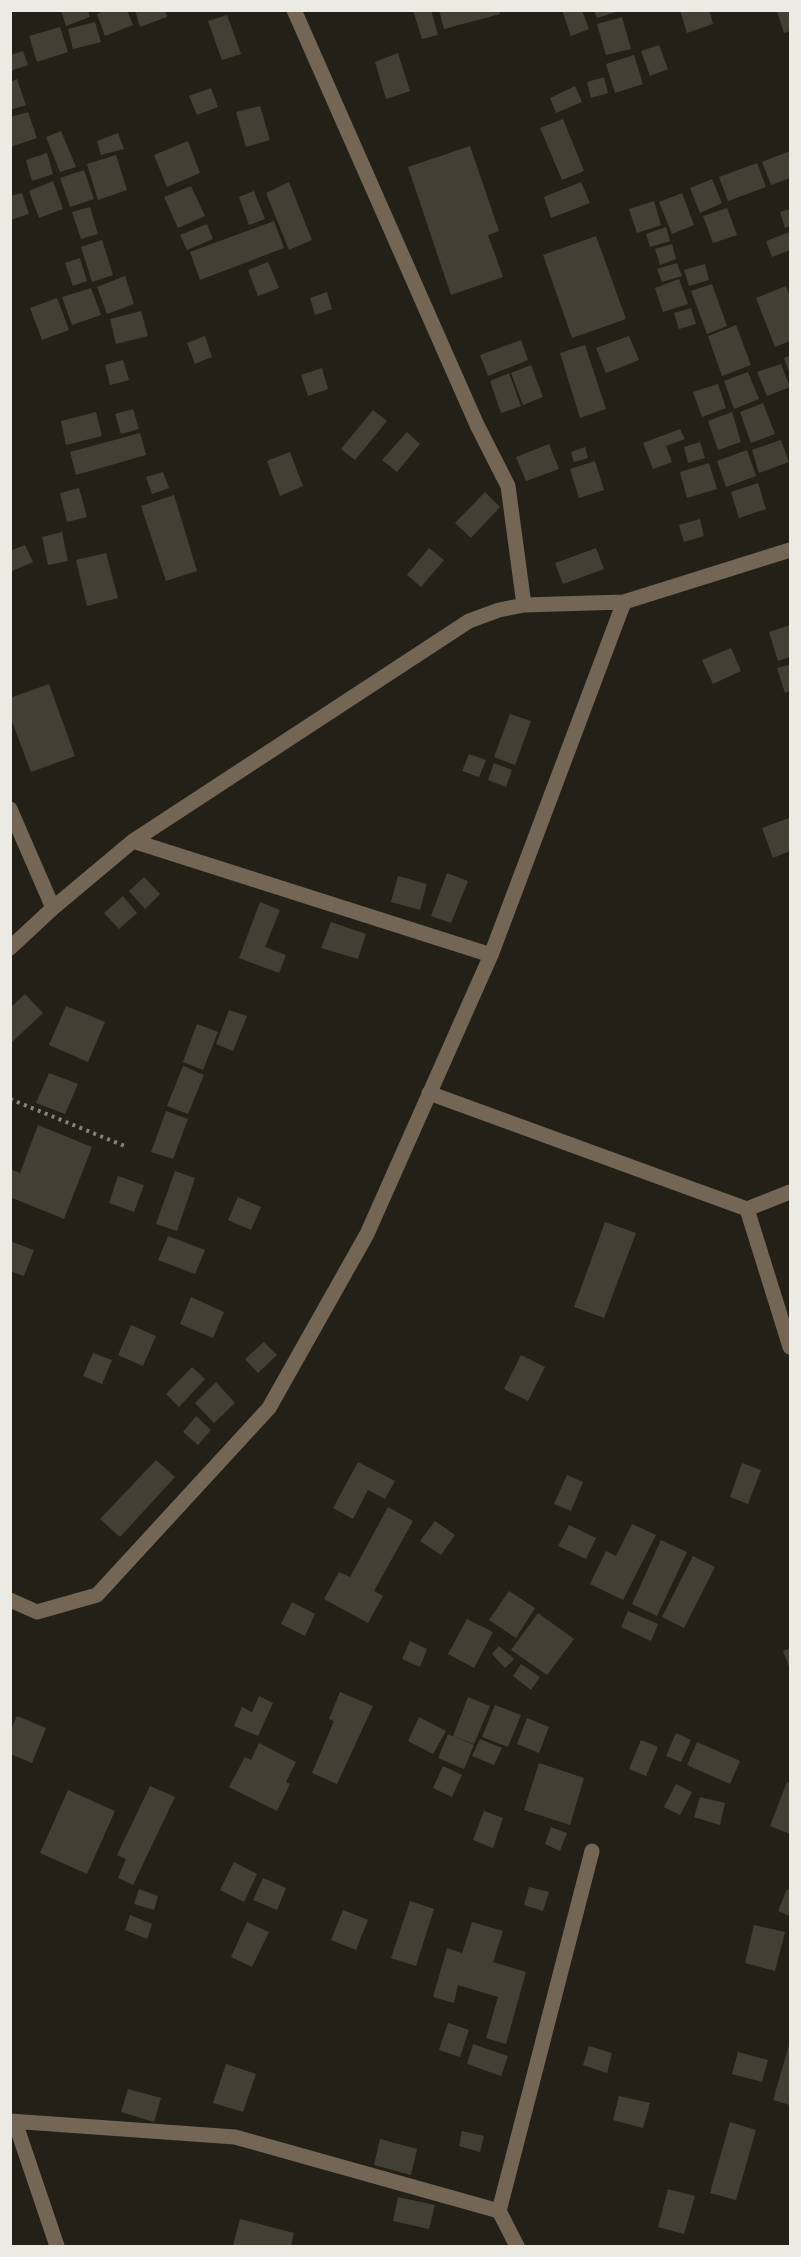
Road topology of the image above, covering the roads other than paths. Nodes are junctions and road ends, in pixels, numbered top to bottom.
1 (294, 10) edge
2 (790, 550) edge
3 (624, 602) junction
4 (524, 605) junction
5 (10, 808) edge
6 (133, 841) junction
7 (53, 908) junction
8 (10, 948) edge
9 (491, 955) junction
10 (429, 1094) junction
11 (790, 1192) edge
12 (747, 1209) junction
13 (790, 1347) edge
14 (10, 1600) edge
15 (592, 1851) dead end
16 (13, 2122) edge
17 (499, 2211) junction
18 (57, 2247) edge
19 (517, 2247) edge

1 - 4 street
2 - 3 street
3 - 4 street
3 - 9 street
4 - 6 street
5 - 7 street
6 - 7 street
6 - 9 street
7 - 8 street
9 - 10 street
10 - 12 street
10 - 14 street
11 - 12 street
12 - 13 street
15 - 17 street
16 - 17 street
16 - 18 street
17 - 19 street

